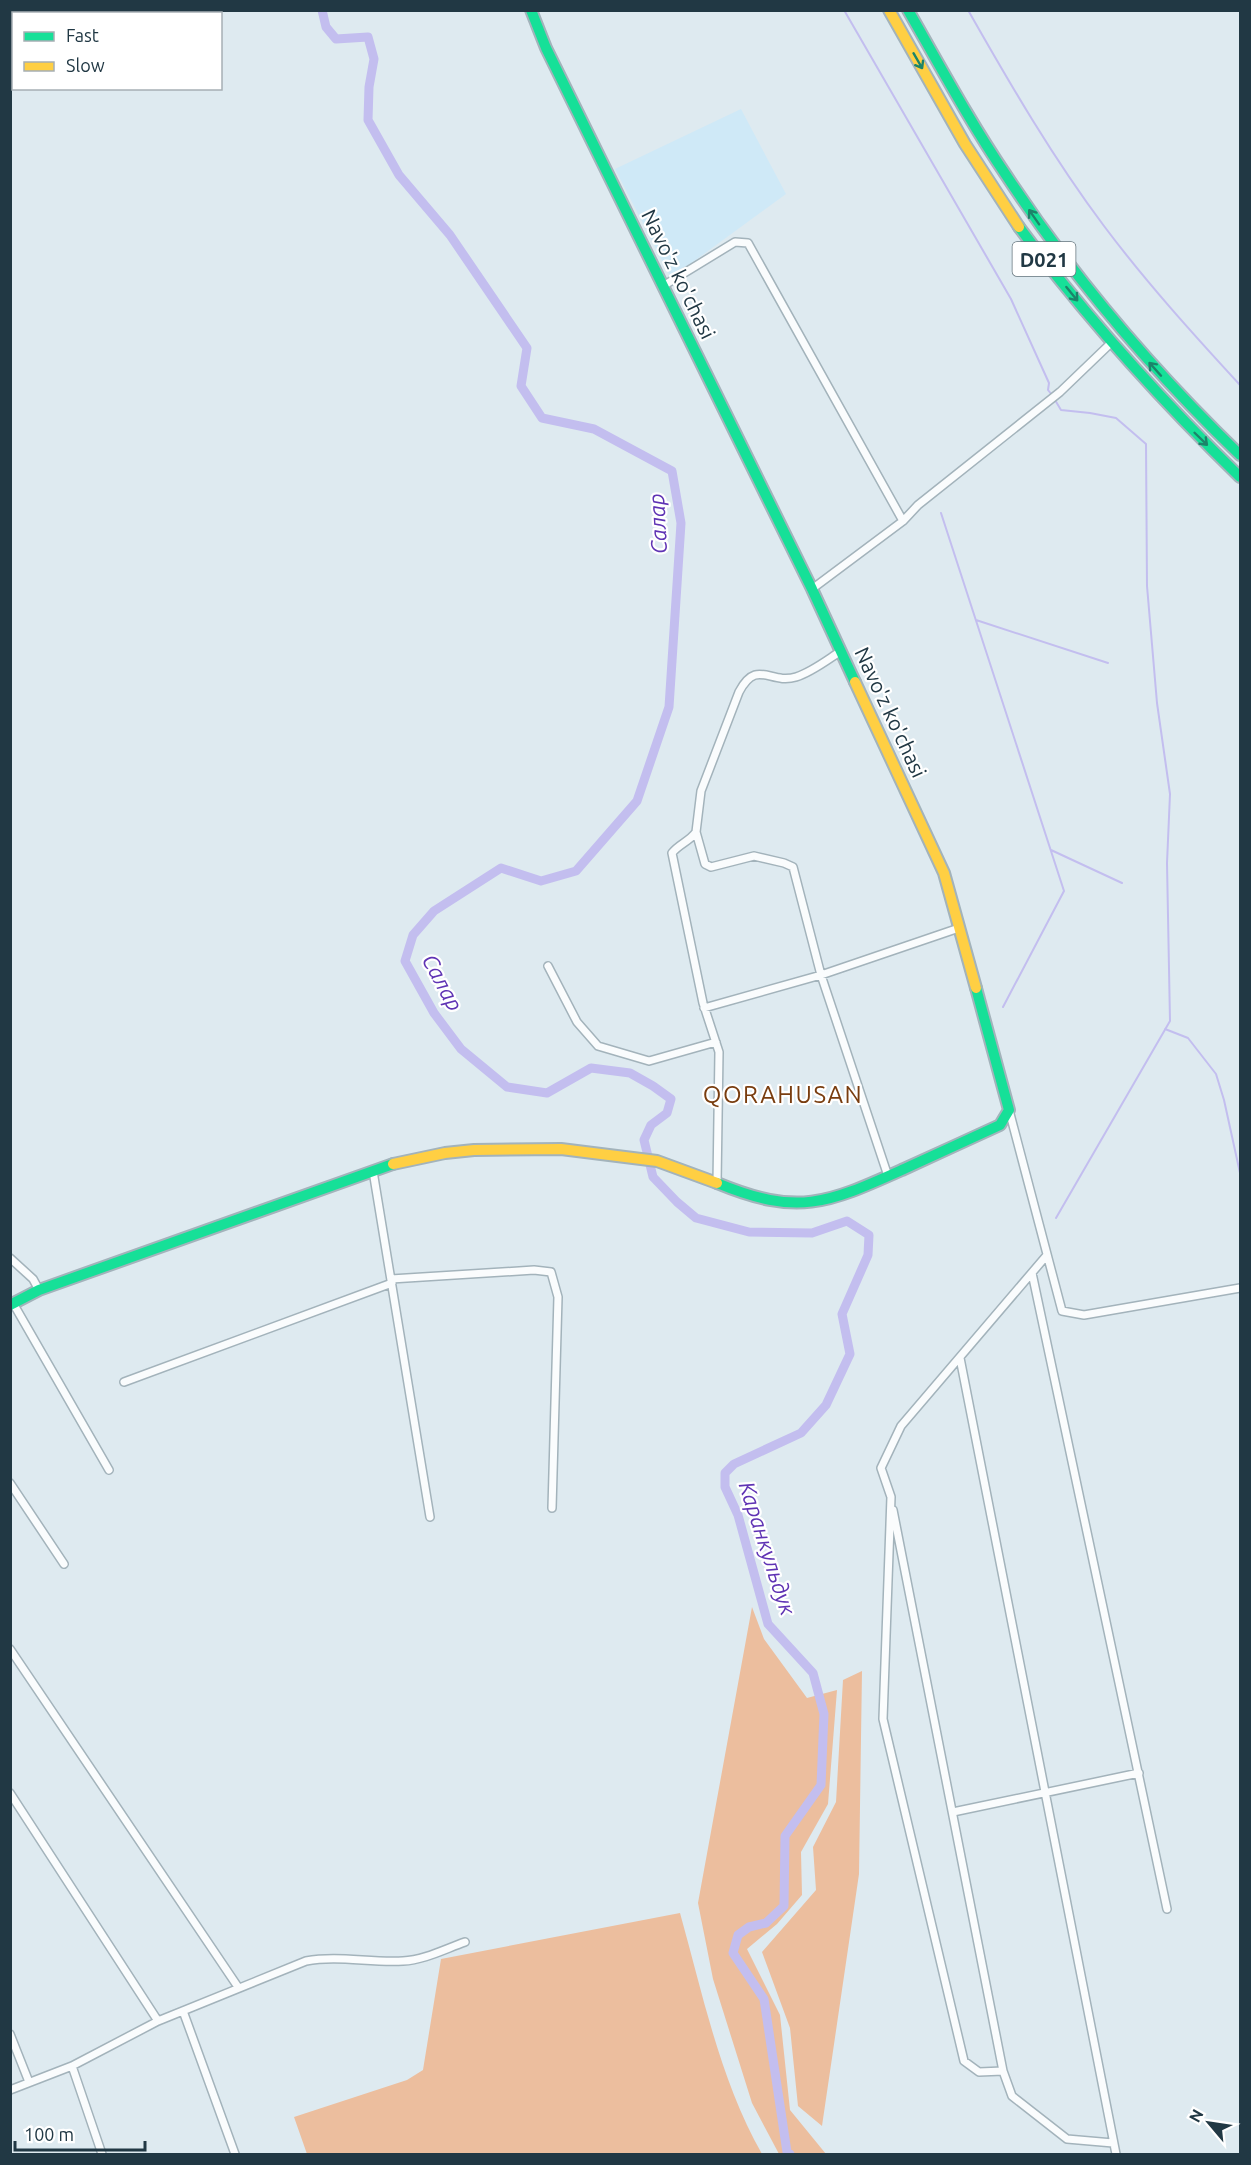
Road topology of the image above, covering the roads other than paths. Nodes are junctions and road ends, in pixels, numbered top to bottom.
1 (531, 10) edge
2 (889, 10) edge
3 (908, 10) edge
4 (663, 286) junction
5 (1111, 343) junction
6 (1240, 455) edge
7 (1240, 477) edge
8 (903, 521) junction
9 (812, 590) junction
10 (841, 651) junction
11 (696, 832) junction
12 (959, 927) junction
13 (548, 966) dead end
14 (821, 975) junction
15 (704, 1008) junction
16 (716, 1041) junction
17 (1009, 1110) junction
18 (1000, 1125) junction
19 (1016, 1134) junction
20 (373, 1171) junction
21 (888, 1176) junction
22 (717, 1183) junction
23 (1047, 1256) junction
24 (10, 1258) edge
25 (1032, 1273) junction
26 (391, 1281) junction
27 (1240, 1288) edge
28 (39, 1290) junction
29 (12, 1304) edge
30 (960, 1358) junction
31 (124, 1382) dead end
32 (109, 1470) dead end
33 (10, 1483) edge
34 (891, 1497) junction
35 (552, 1508) dead end
36 (430, 1517) dead end
37 (64, 1564) dead end
38 (10, 1650) edge
39 (1139, 1773) junction
40 (10, 1793) edge
41 (1045, 1793) junction
42 (953, 1812) junction
43 (1167, 1909) dead end
44 (465, 1942) dead end
45 (238, 1987) junction
46 (183, 2011) junction
47 (158, 2020) junction
48 (10, 2034) edge
49 (72, 2066) junction
50 (1003, 2071) junction
51 (29, 2082) junction
52 (10, 2090) edge
53 (1113, 2143) junction
54 (102, 2154) edge
55 (235, 2154) edge
56 (1116, 2154) edge

1 - 4 main road, Navo'z ko'chasi
2 -> 5 main road, D021
6 -> 3 main road, D021
4 - 8 street
4 - 9 main road, Navo'z ko'chasi
5 -> 7 main road, D021
5 - 8 street
8 - 9 street
9 - 10 main road, Navo'z ko'chasi
10 - 11 street
10 - 12 main road, Navo'z ko'chasi
11 - 14 street
11 - 15 street
12 - 14 street
12 - 17 main road, Navo'z ko'chasi
13 - 16 street
14 - 15 street
14 - 21 street
15 - 16 street
16 - 22 street
17 - 18 main road
17 - 19 street
18 - 19 street
18 - 21 main road
19 - 23 street
20 - 22 main road
20 - 26 street
20 - 28 main road
21 - 22 main road
23 - 25 street
23 - 27 street
24 - 28 street
25 - 30 street
25 - 39 street
26 - 31 street
26 - 35 street
26 - 36 street
28 - 29 main road
29 - 32 street
30 - 34 street
30 - 41 street
33 - 37 street
34 - 42 street
34 - 50 street
38 - 45 street
39 - 41 street
39 - 43 street
40 - 47 street
41 - 42 street
41 - 53 street
42 - 50 street
44 - 45 street
45 - 46 street
46 - 47 street
46 - 55 street
47 - 49 street
48 - 51 street
49 - 51 street
49 - 54 street
50 - 53 street
51 - 52 street
53 - 56 street

